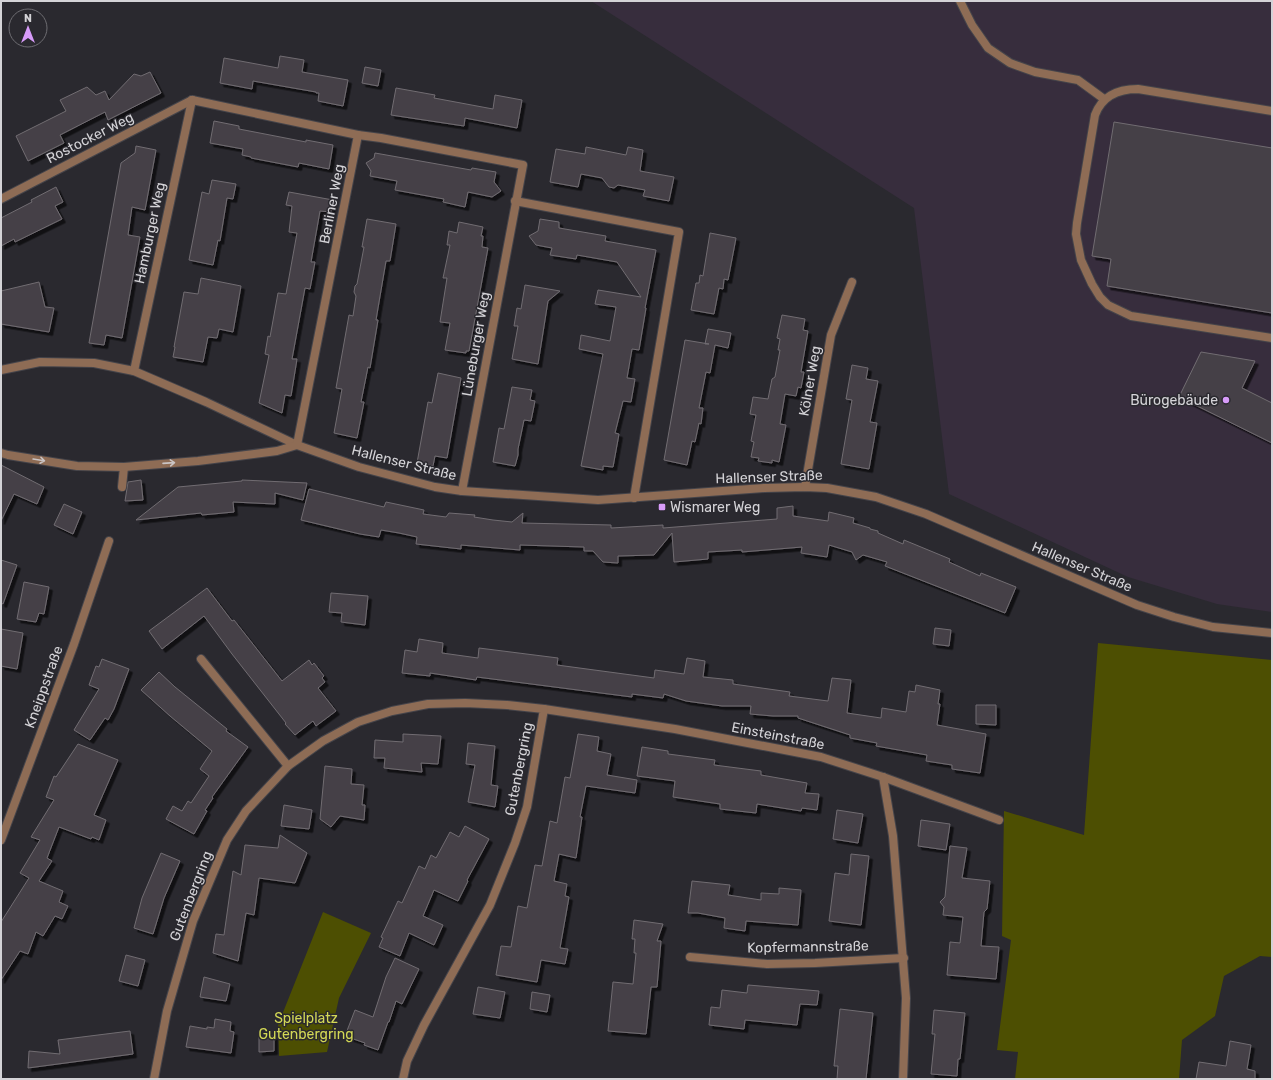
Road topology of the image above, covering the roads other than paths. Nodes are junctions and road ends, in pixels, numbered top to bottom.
1 (960, 1) edge
2 (1104, 99) junction
3 (192, 100) junction
4 (1272, 111) edge
5 (358, 135) junction
6 (1, 199) edge
7 (516, 201) junction
8 (852, 282) dead end
9 (1272, 338) edge
10 (1, 370) edge
11 (134, 372) junction
12 (297, 446) junction
13 (1, 453) edge
14 (124, 467) junction
15 (122, 487) dead end
16 (805, 487) junction
17 (462, 492) junction
18 (634, 498) junction
19 (109, 541) dead end
20 (1272, 633) edge
21 (201, 659) dead end
22 (544, 709) junction
23 (288, 766) junction
24 (884, 776) junction
25 (1000, 820) dead end
26 (1, 840) edge
27 (690, 957) dead end
28 (904, 958) junction
29 (154, 1079) edge
30 (403, 1079) edge
31 (903, 1079) edge

1 - 2 street
2 - 4 street
2 - 9 street
3 - 5 street
3 - 6 street, Rostocker Weg
3 - 11 street, Hamburger Weg
5 - 7 street
5 - 12 street, Berliner Weg
7 - 17 street, Lüneburger Weg
7 - 18 street
8 - 16 street, Kölner Weg
10 - 11 street, Hallenser Straße
11 - 12 street, Hallenser Straße
14 -> 12 street
12 - 17 street, Hallenser Straße
13 -> 14 street
14 - 15 street
16 - 18 street, Hallenser Straße
16 - 20 street, Hallenser Straße
17 - 18 street, Hallenser Straße
19 - 26 street, Kneippstraße
21 - 23 street
22 - 23 street, Gutenbergring
22 - 24 street, Einsteinstraße
22 - 30 street, Gutenbergring
23 - 29 street, Gutenbergring
24 - 25 street, Einsteinstraße
24 - 28 street
27 - 28 street, Kopfermannstraße
28 - 31 street

